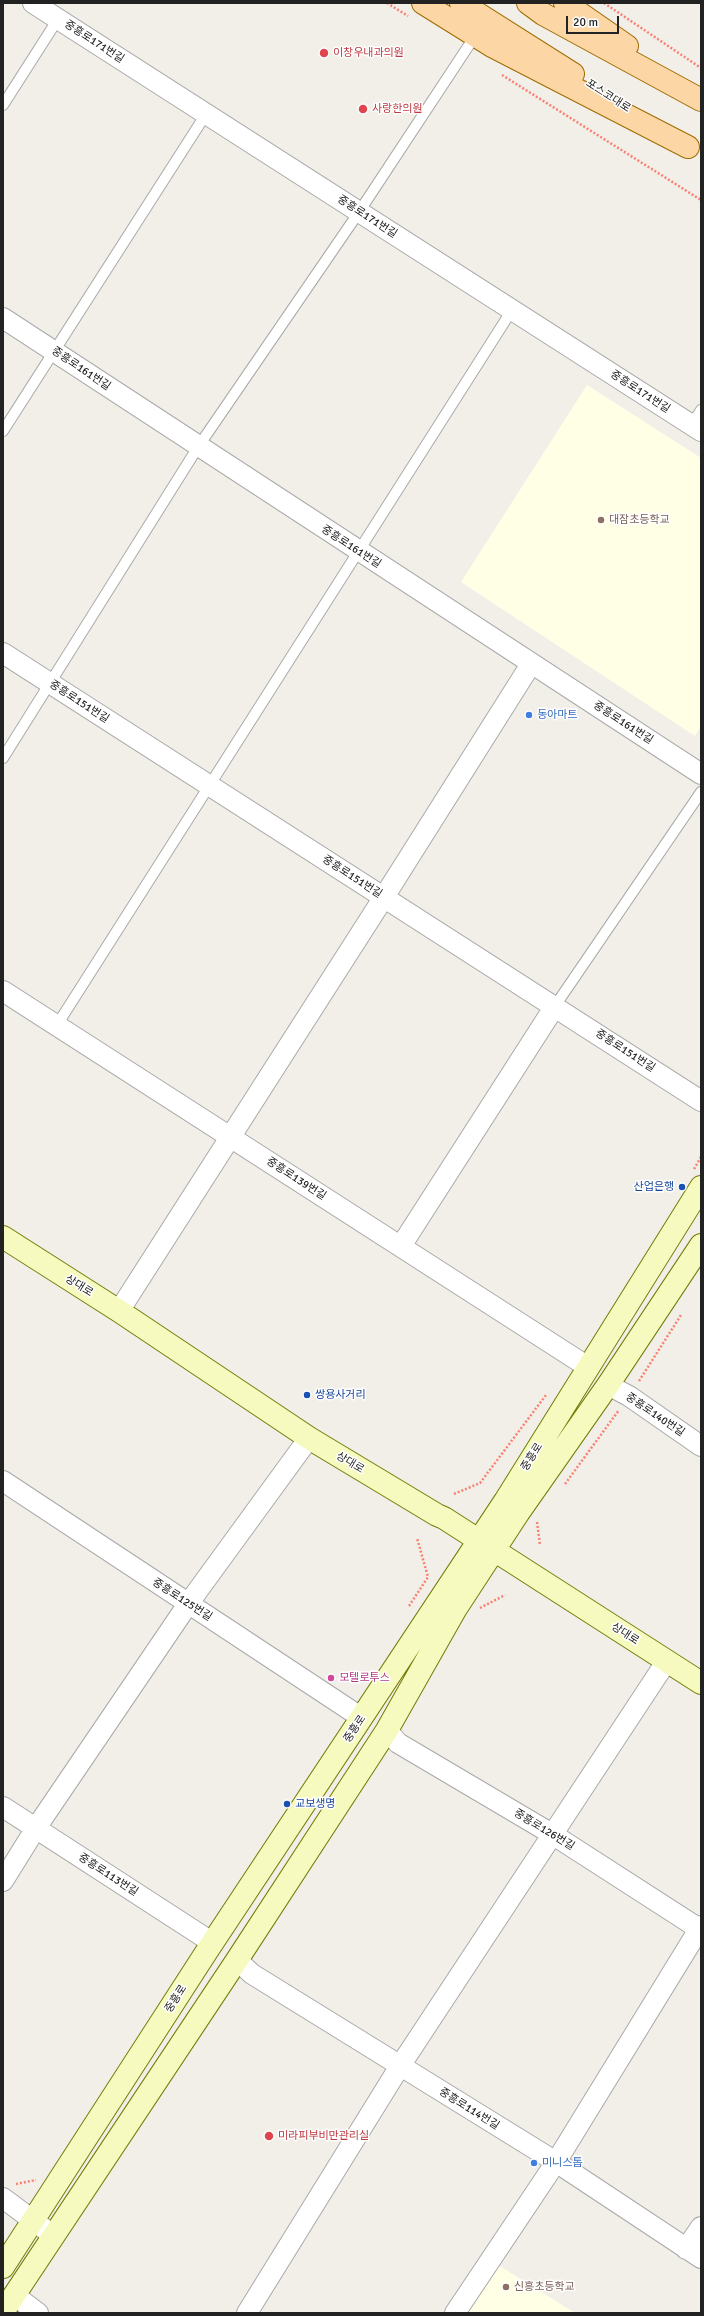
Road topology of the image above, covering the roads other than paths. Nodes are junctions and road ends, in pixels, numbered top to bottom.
1 (33, 3) edge
2 (461, 3) edge
3 (565, 3) edge
4 (535, 8) edge
5 (418, 11) edge
6 (58, 19) junction
7 (475, 36) junction
8 (701, 96) edge
9 (701, 100) edge
10 (3, 105) edge
11 (206, 114) junction
12 (694, 152) edge
13 (359, 212) junction
14 (512, 310) junction
15 (3, 318) edge
16 (54, 352) junction
17 (698, 422) edge
18 (3, 431) edge
19 (198, 447) junction
20 (358, 551) junction
21 (3, 653) edge
22 (531, 664) junction
23 (50, 683) junction
24 (3, 758) edge
25 (701, 774) edge
26 (210, 786) junction
27 (701, 792) edge
28 (384, 897) junction
29 (3, 991) edge
30 (555, 1006) junction
31 (57, 1025) junction
32 (701, 1101) edge
33 (231, 1138) junction
34 (701, 1187) edge
35 (3, 1237) edge
36 (701, 1245) edge
37 (401, 1246) junction
38 (119, 1311) junction
39 (588, 1367) junction
40 (608, 1385) junction
41 (309, 1438) junction
42 (701, 1446) edge
43 (5, 1486) edge
44 (487, 1545) junction
45 (188, 1604) junction
46 (666, 1662) junction
47 (701, 1683) edge
48 (362, 1718) junction
49 (387, 1730) junction
50 (3, 1808) edge
51 (36, 1828) junction
52 (552, 1834) junction
53 (3, 1881) edge
54 (700, 1928) edge
55 (212, 1943) junction
56 (238, 1960) junction
57 (400, 2066) junction
58 (556, 2162) junction
59 (3, 2198) edge
60 (34, 2220) junction
61 (701, 2227) edge
62 (54, 2236) junction
63 (694, 2254) edge
64 (3, 2266) edge
65 (8, 2304) edge
66 (38, 2313) edge
67 (247, 2313) edge
68 (455, 2313) edge

1 - 6 street, 중흥로171번길
2 - 12 main road, 포스코대로
3 - 8 main road
4 - 9 main road
5 - 7 main road
6 - 10 lane
6 - 11 street, 중흥로171번길
7 - 12 main road
7 - 13 lane
11 - 13 street, 중흥로171번길
11 - 16 lane
13 - 14 street, 중흥로171번길
13 - 19 lane
14 - 17 street, 중흥로171번길
14 - 20 lane
15 - 16 street, 중흥로161번길
16 - 18 lane
16 - 19 street, 중흥로161번길
19 - 20 street, 중흥로161번길
19 - 23 lane
20 - 22 street, 중흥로161번길
20 - 26 lane
21 - 23 street, 중흥로151번길
22 - 25 street, 중흥로161번길
22 - 28 street
23 - 24 lane
23 - 26 street, 중흥로151번길
26 - 28 street, 중흥로151번길
26 - 31 lane
27 - 30 lane
28 - 30 street, 중흥로151번길
28 - 33 street
29 - 31 street, 중흥로139번길
30 - 32 street, 중흥로151번길
30 - 37 street
31 - 33 street, 중흥로139번길
33 - 37 street, 중흥로139번길
33 - 38 street
34 - 39 main road, 중흥로
35 - 38 main road, 상대로
36 - 40 main road, 중흥로
37 - 39 street, 중흥로139번길
38 - 41 main road, 상대로
39 - 44 main road, 중흥로
40 - 42 street, 중흥로140번길
40 - 44 main road, 중흥로
41 - 44 main road, 상대로
41 - 45 street
43 - 45 street, 중흥로125번길
44 - 46 main road, 상대로
44 - 48 main road, 중흥로
44 - 49 main road, 중흥로
45 - 48 street, 중흥로125번길
45 - 51 street
46 - 47 main road, 상대로
46 - 52 street
48 - 55 main road, 중흥로
49 - 52 street, 중흥로126번길
49 - 56 main road, 중흥로
50 - 51 street, 중흥로113번길
51 - 53 street
51 - 55 street, 중흥로113번길
52 - 54 street, 중흥로126번길
52 - 57 street
54 - 58 street
55 - 60 main road, 중흥로
56 - 57 street, 중흥로114번길
56 - 62 main road, 중흥로
57 - 58 street, 중흥로114번길
57 - 67 street
58 - 63 street, 중흥로114번길
58 - 68 street
59 - 60 street
60 - 62 street
60 - 64 main road, 중흥로
61 - 63 street
62 - 65 main road, 중흥로
65 - 66 street

